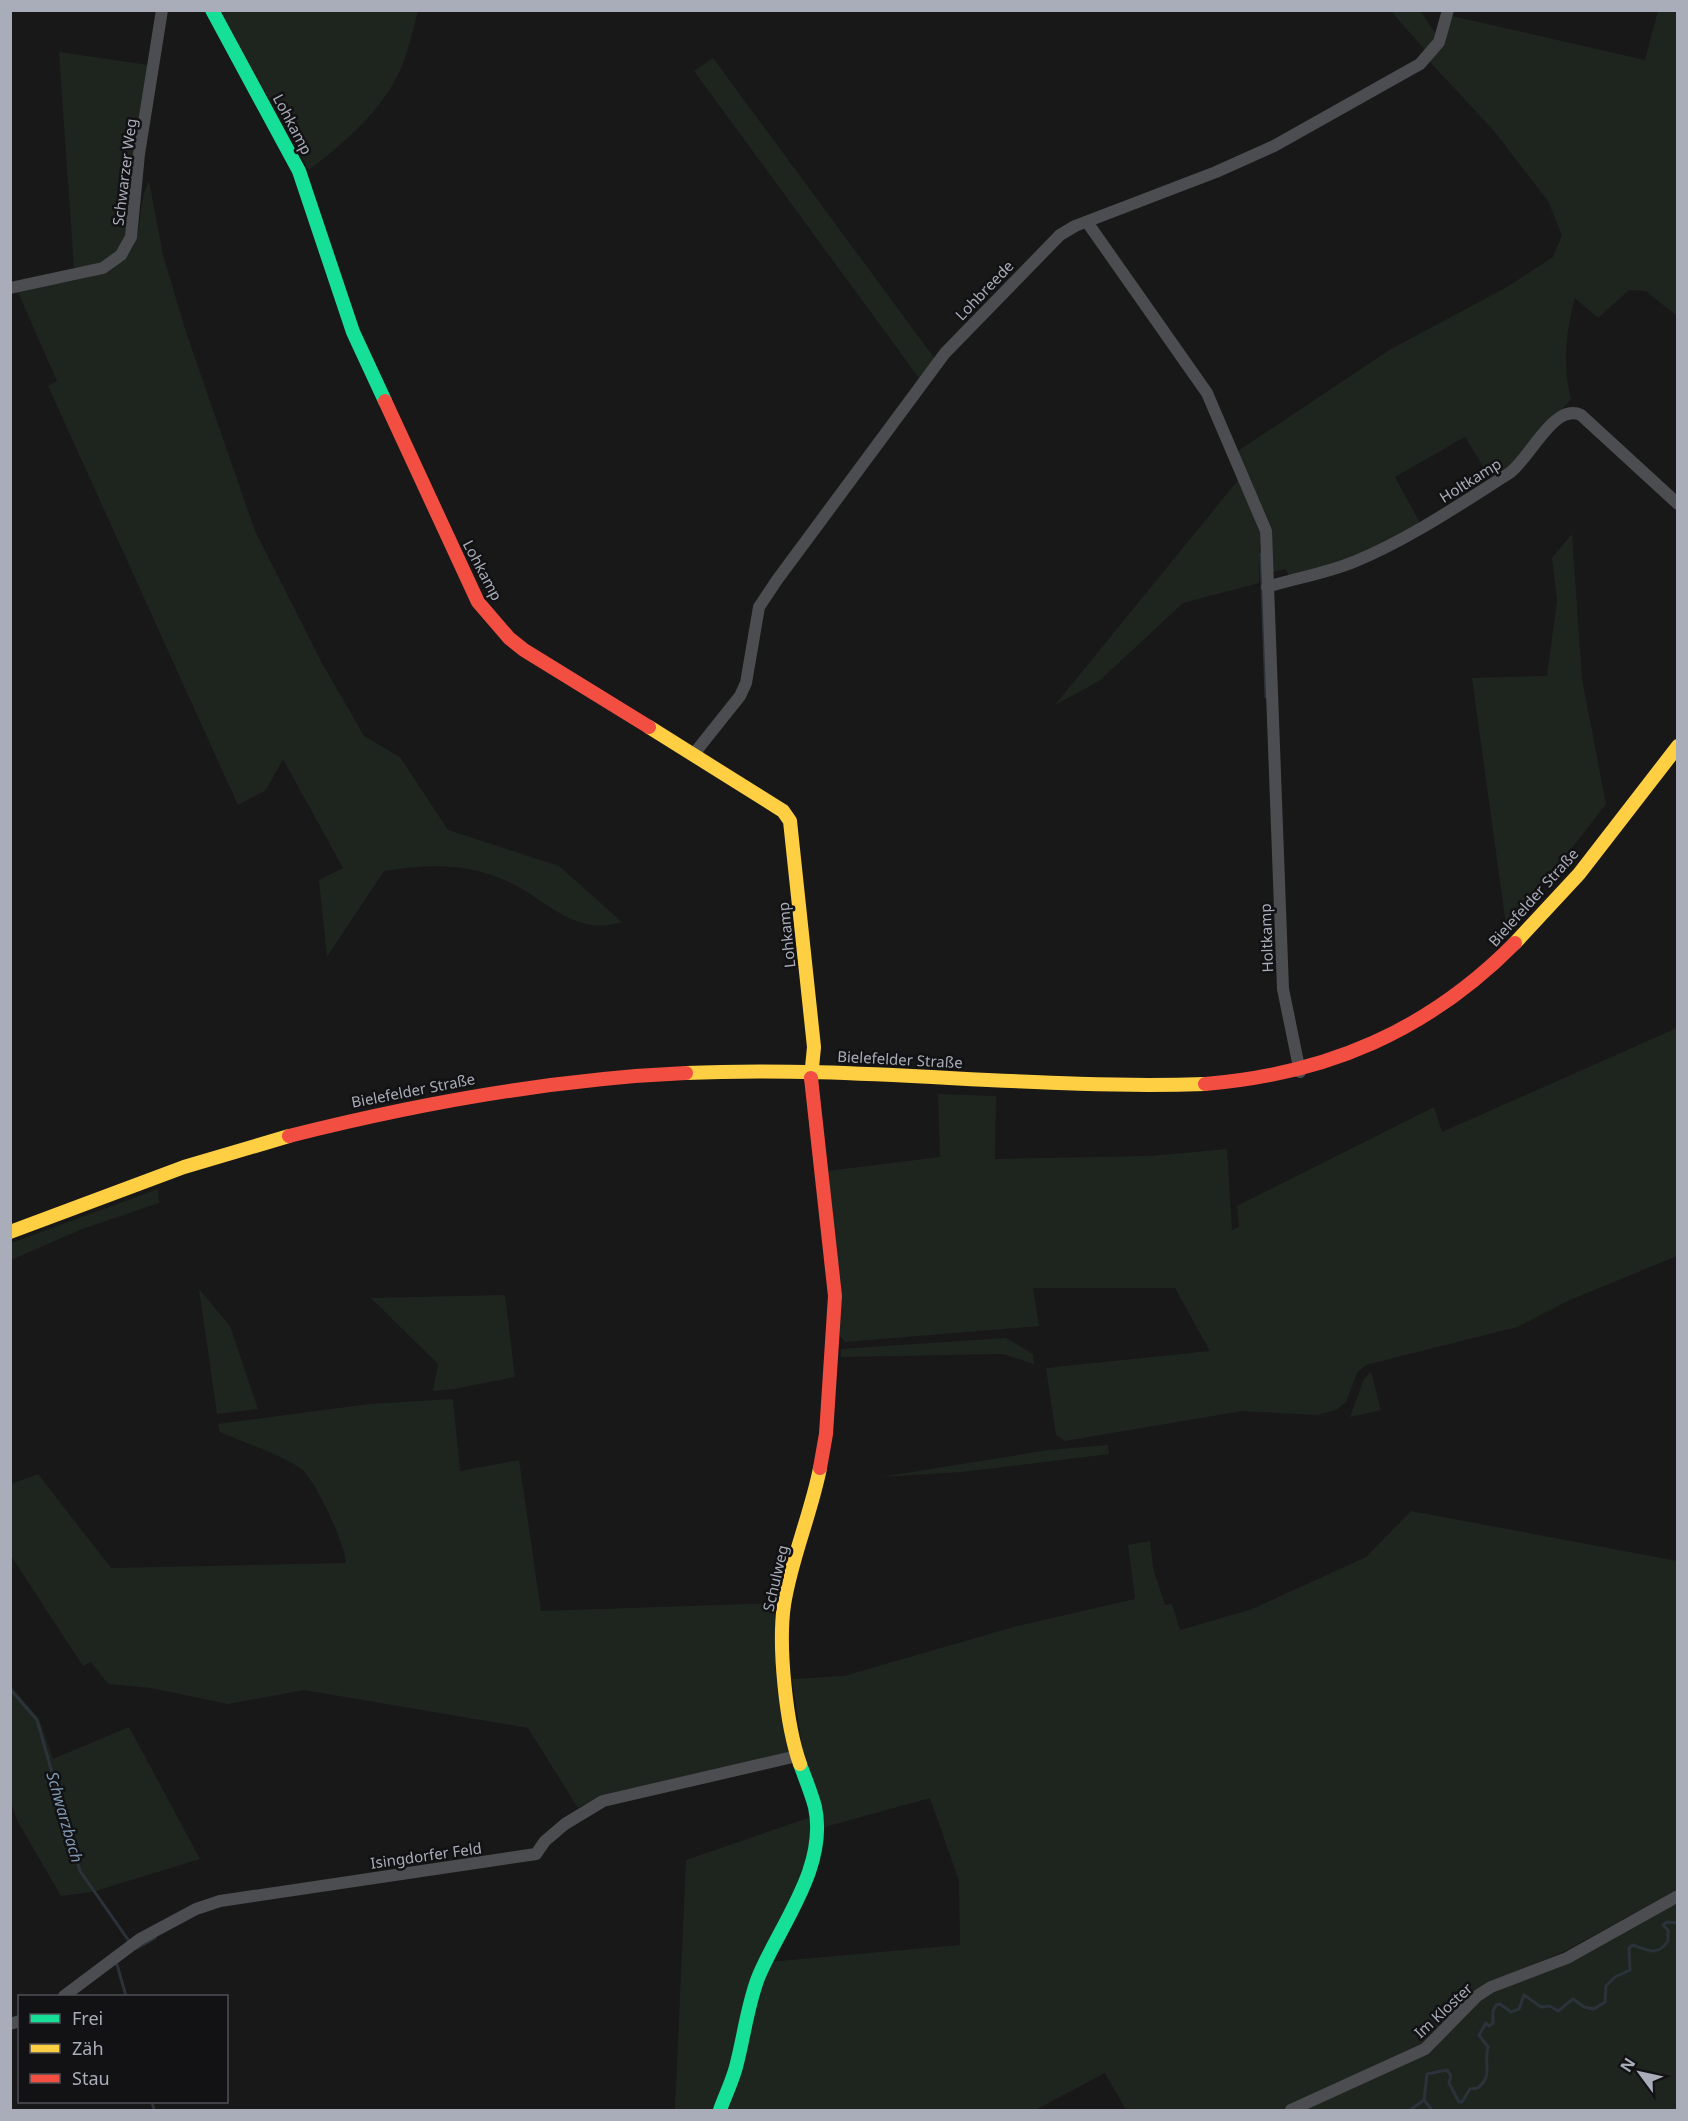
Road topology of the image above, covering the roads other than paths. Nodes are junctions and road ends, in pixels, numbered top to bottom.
1 (162, 10) edge
2 (212, 10) edge
3 (1448, 10) edge
4 (1087, 222) junction
5 (10, 288) edge
6 (1677, 504) edge
7 (1267, 587) junction
8 (1677, 746) edge
9 (693, 754) junction
10 (811, 1071) junction
11 (1300, 1072) junction
12 (10, 1232) edge
13 (797, 1756) junction
14 (1677, 1896) edge
15 (65, 1995) edge
16 (720, 2110) edge
17 (1291, 2110) edge

1 - 5 street, Schwarzer Weg
2 - 9 street, Lohkamp
3 - 4 street, Lohbreede
4 - 7 street, Holtkamp
4 - 9 street, Lohbreede
6 - 7 street, Holtkamp
7 - 11 street, Holtkamp
8 - 11 street, Bielefelder Straße
9 - 10 street, Lohkamp
10 - 11 street, Bielefelder Straße
10 - 12 street, Bielefelder Straße
10 - 13 street, Schulweg
13 - 15 street, Isingdorfer Feld
13 - 16 street, Schulweg
14 - 17 street, Im Kloster

